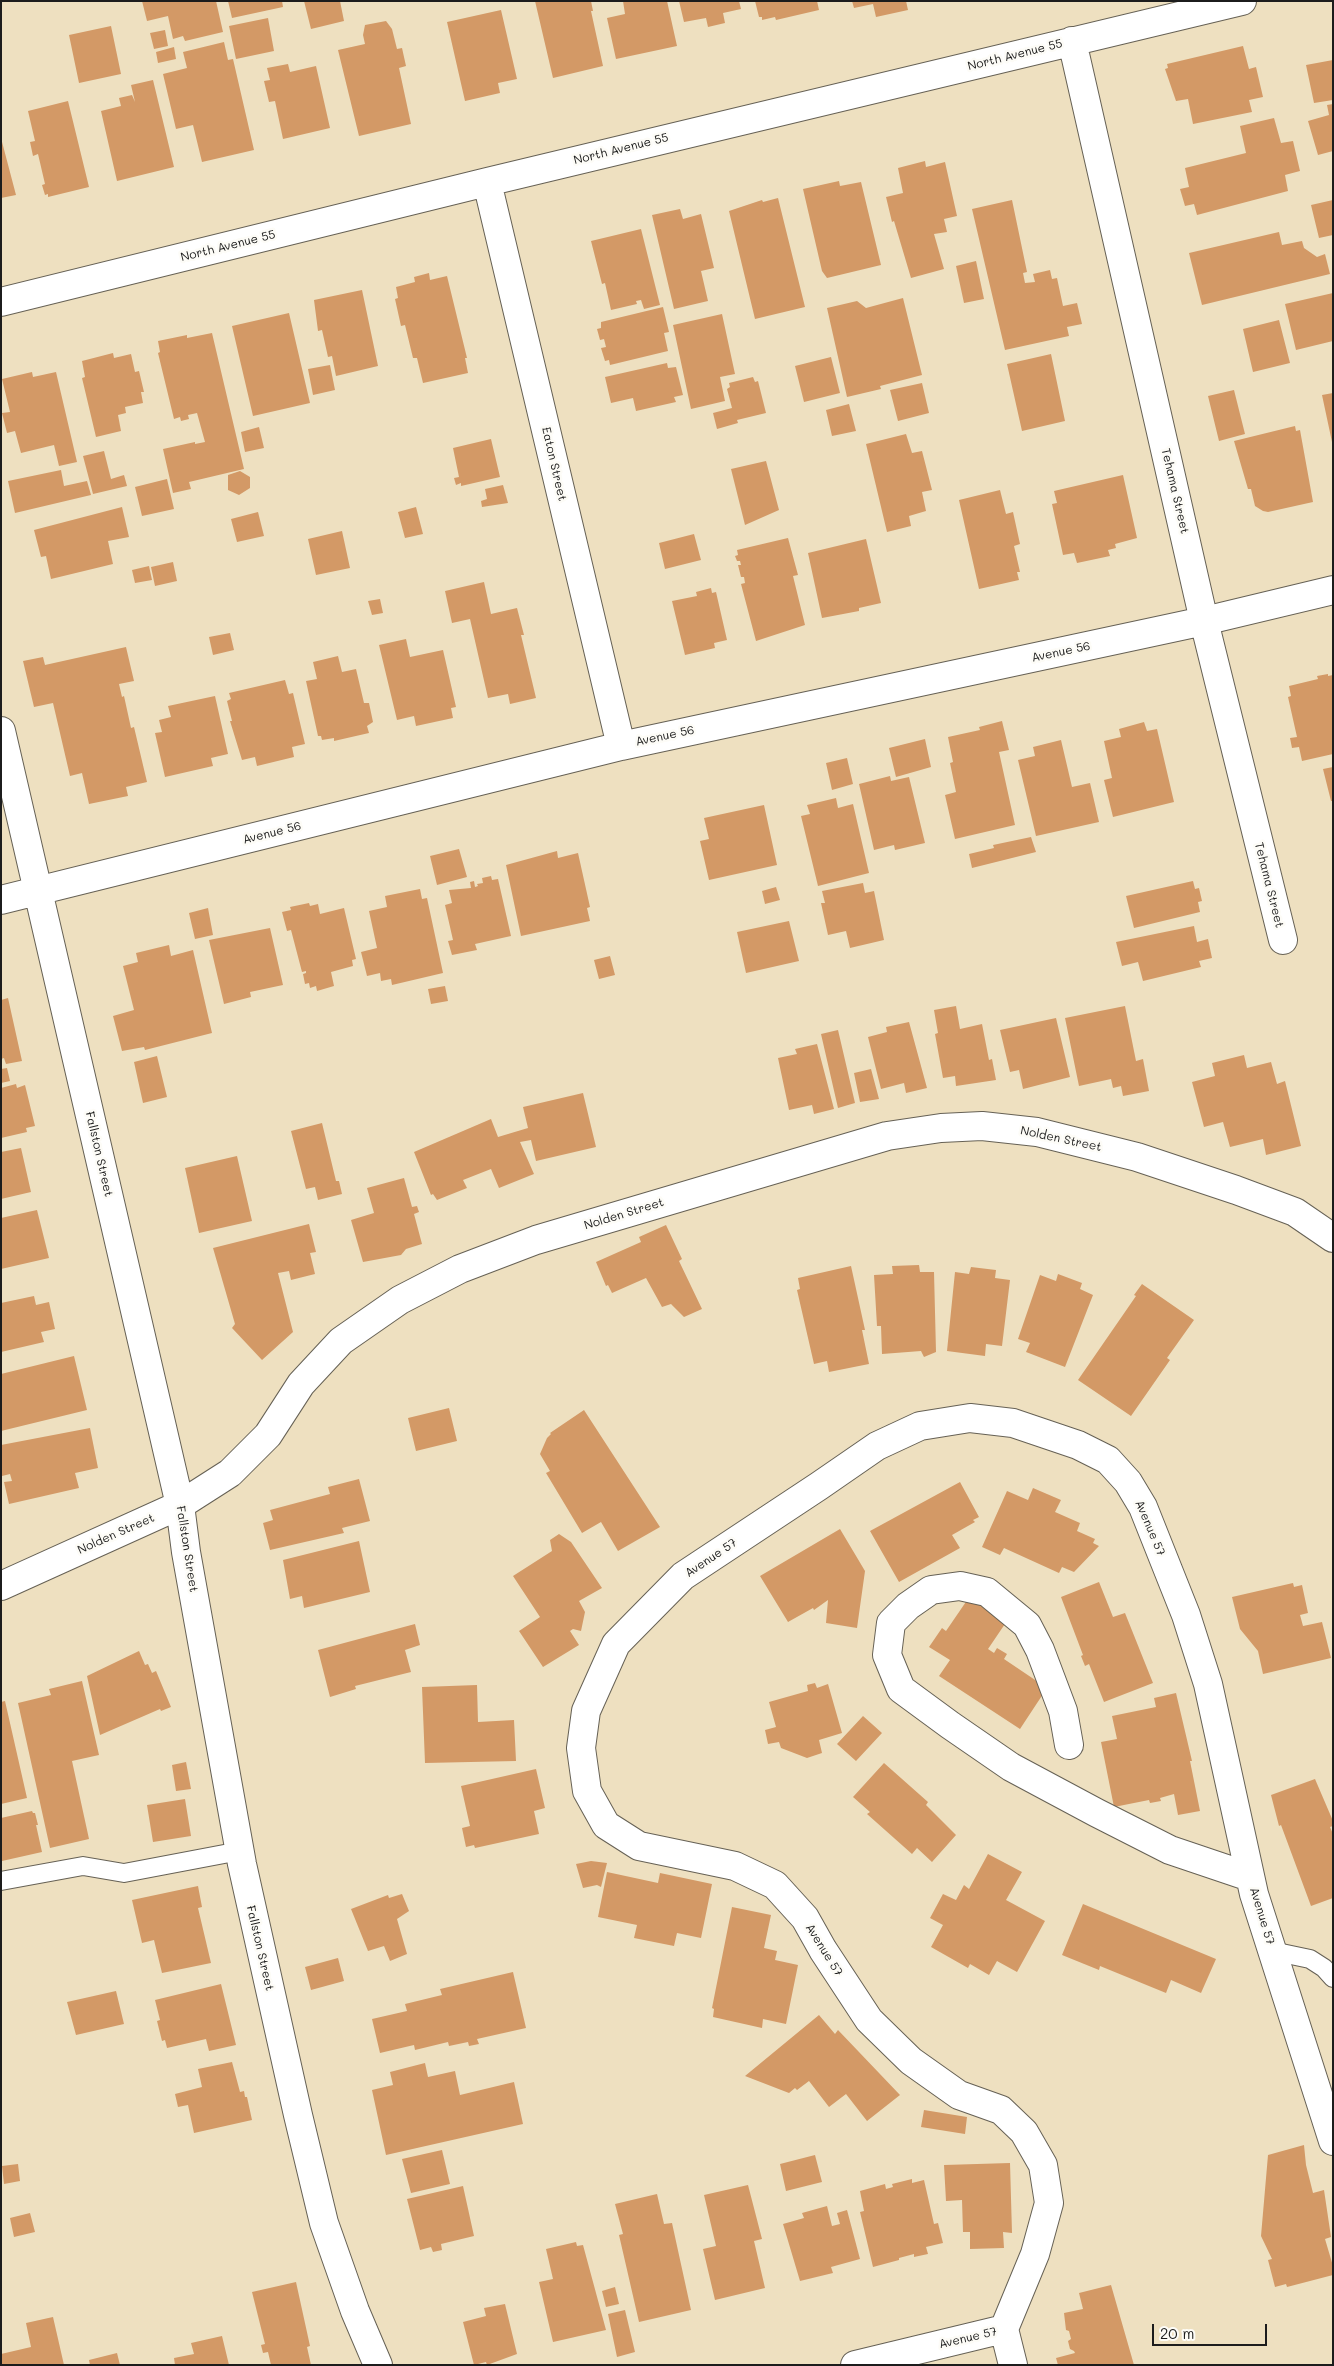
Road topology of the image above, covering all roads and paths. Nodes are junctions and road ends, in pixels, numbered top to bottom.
1 (1242, 1) edge
2 (1072, 41) junction
3 (487, 182) junction
4 (1, 302) edge
5 (1333, 590) edge
6 (1204, 621) junction
7 (1, 731) edge
8 (621, 746) junction
9 (38, 891) junction
10 (1, 900) edge
11 (1283, 940) dead end
12 (1333, 1238) edge
13 (180, 1505) junction
14 (1, 1586) edge
15 (1069, 1745) dead end
16 (240, 1852) junction
17 (1250, 1877) junction
18 (1, 1881) edge
19 (1272, 1951) junction
20 (1333, 1978) edge
21 (1333, 2141) edge
22 (1004, 2329) junction
23 (378, 2365) edge
24 (855, 2365) edge
25 (1013, 2365) edge

1 - 2 street, North Avenue 55
2 - 3 street, North Avenue 55
2 - 6 street, Tehama Street
3 - 4 street, North Avenue 55
3 - 8 street, Eaton Street
5 - 6 street, Avenue 56
6 - 8 street, Avenue 56
6 - 11 street, Tehama Street
7 - 9 street, Fallston Street
8 - 9 street, Avenue 56
9 - 10 street, Avenue 56
9 - 13 street, Fallston Street
12 - 13 street, Nolden Street
13 - 14 street, Nolden Street
13 - 16 street, Fallston Street
15 - 17 street
16 - 18 lane
16 - 23 street, Fallston Street
17 - 19 street, Avenue 57
17 - 22 street, Avenue 57
19 - 20 lane
19 - 21 street, Avenue 57
22 - 24 street, Avenue 57
22 - 25 street

